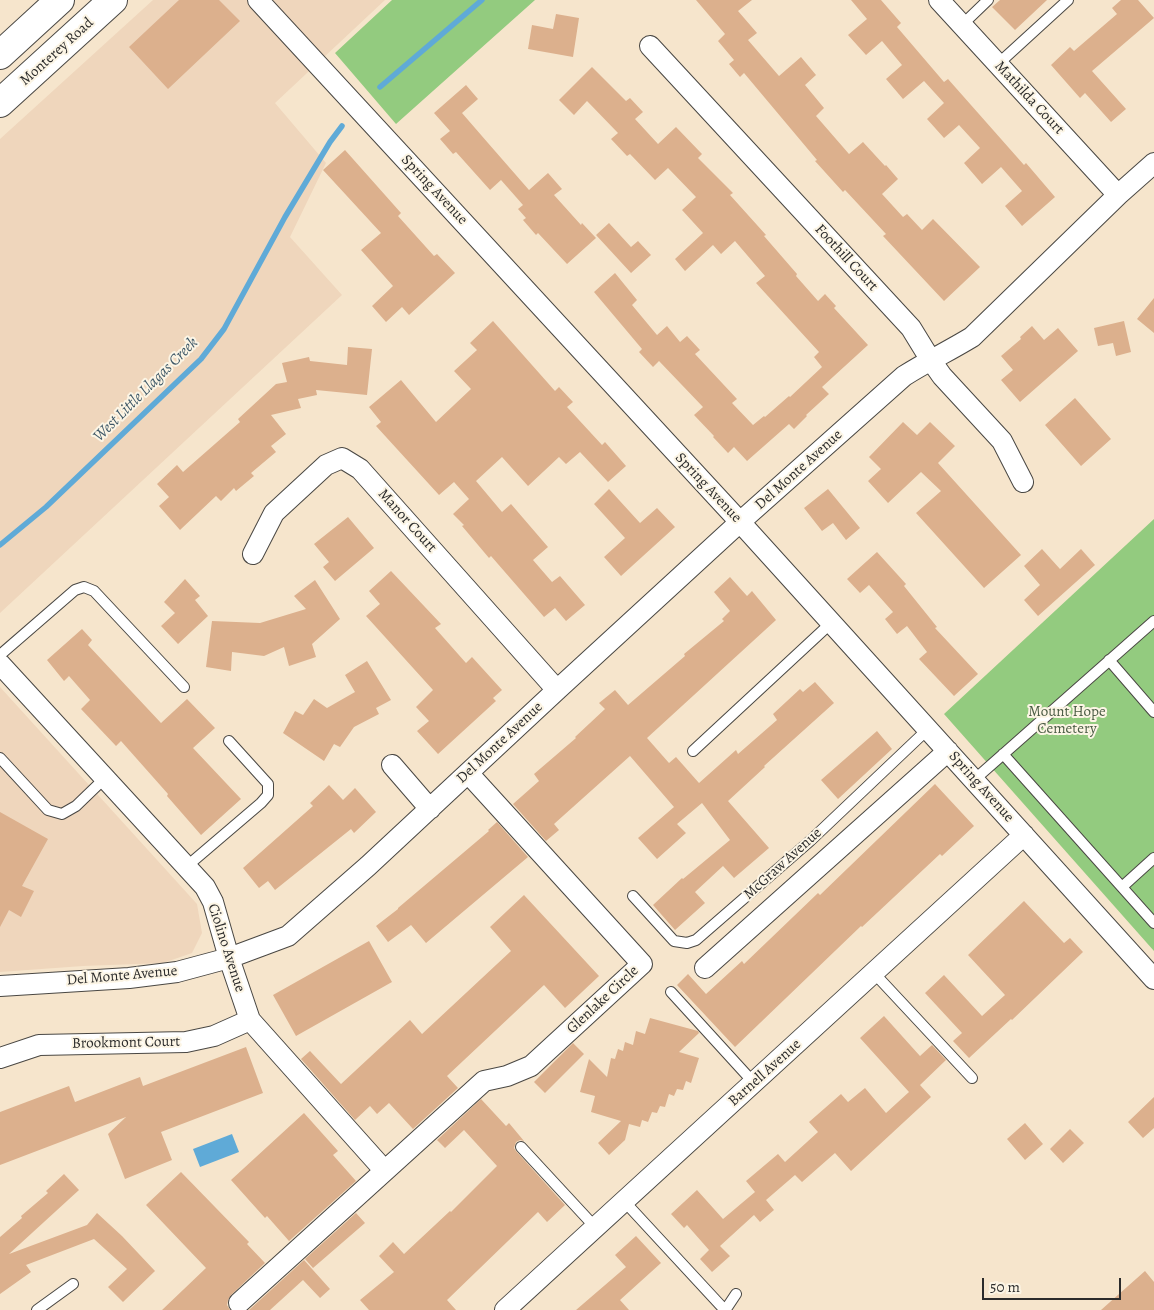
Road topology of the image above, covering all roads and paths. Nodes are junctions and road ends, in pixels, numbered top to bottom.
1 (114, 0) edge
2 (258, 0) edge
3 (939, 0) edge
4 (988, 0) edge
5 (1068, 0) edge
6 (52, 3) edge
7 (962, 25) junction
8 (650, 46) dead end
9 (0, 55) edge
10 (998, 64) junction
11 (0, 103) edge
12 (1154, 163) edge
13 (1118, 195) junction
14 (930, 359) junction
15 (1023, 482) dead end
16 (740, 522) junction
17 (253, 554) dead end
18 (1154, 620) edge
19 (831, 623) junction
20 (0, 655) edge
21 (1109, 660) junction
22 (0, 664) edge
23 (184, 687) dead end
24 (557, 690) junction
25 (1154, 712) edge
26 (928, 729) junction
27 (229, 741) dead end
28 (693, 751) dead end
29 (948, 751) junction
30 (1003, 754) junction
31 (0, 758) edge
32 (392, 765) dead end
33 (468, 773) junction
34 (105, 778) junction
35 (974, 780) junction
36 (430, 809) junction
37 (1024, 835) junction
38 (1154, 858) edge
39 (186, 867) junction
40 (1122, 887) junction
41 (633, 896) dead end
42 (1154, 923) edge
43 (229, 958) junction
44 (705, 968) dead end
45 (874, 973) junction
46 (1154, 978) edge
47 (0, 986) edge
48 (671, 992) dead end
49 (250, 1020) junction
50 (0, 1058) edge
51 (972, 1078) dead end
52 (754, 1083) junction
53 (521, 1147) dead end
54 (384, 1170) junction
55 (624, 1201) junction
56 (595, 1227) junction
57 (73, 1284) dead end
58 (736, 1294) dead end
59 (239, 1303) dead end
60 (37, 1310) edge
61 (505, 1310) edge

1 - 11 main road, Monterey Road
2 - 16 street, Spring Avenue
3 - 7 street, Mathilda Court
4 - 7 lane
5 - 10 lane
6 - 9 main road
7 - 10 street, Mathilda Court
8 - 14 street, Foothill Court
10 - 13 street, Mathilda Court
12 - 13 street, Del Monte Avenue
13 - 14 street, Del Monte Avenue
14 - 15 street, Foothill Court
14 - 16 street, Del Monte Avenue
16 - 19 street, Spring Avenue
16 - 24 street, Del Monte Avenue
17 - 24 street, Manor Court
18 - 21 lane
19 - 26 street, Spring Avenue
19 - 28 lane
20 - 23 lane
21 - 25 lane
21 - 30 lane
22 - 34 street, Ciolino Avenue
24 - 33 street, Del Monte Avenue
26 - 29 street, Spring Avenue
26 - 41 lane, McGraw Avenue
27 - 39 lane
29 - 35 street, Spring Avenue
29 - 44 street, McGraw Avenue
30 - 35 lane
30 - 40 lane
31 - 34 lane
32 - 36 street
33 - 36 street, Del Monte Avenue
33 - 54 street, Glenlake Circle
34 - 39 street, Ciolino Avenue
35 - 37 street, Spring Avenue
36 - 43 street, Del Monte Avenue
37 - 45 street, Barnell Avenue
37 - 46 street, Spring Avenue
38 - 40 lane
39 - 43 street, Ciolino Avenue
40 - 42 lane
43 - 47 street, Del Monte Avenue
43 - 49 street, Ciolino Avenue
45 - 51 lane
45 - 52 street, Barnell Avenue
48 - 52 lane
49 - 50 street, Brookmont Court
49 - 54 street, Ciolino Avenue
52 - 55 street, Barnell Avenue
53 - 56 lane
54 - 59 street
55 - 56 street, Barnell Avenue
55 - 58 lane
56 - 61 street, Barnell Avenue
57 - 60 lane

